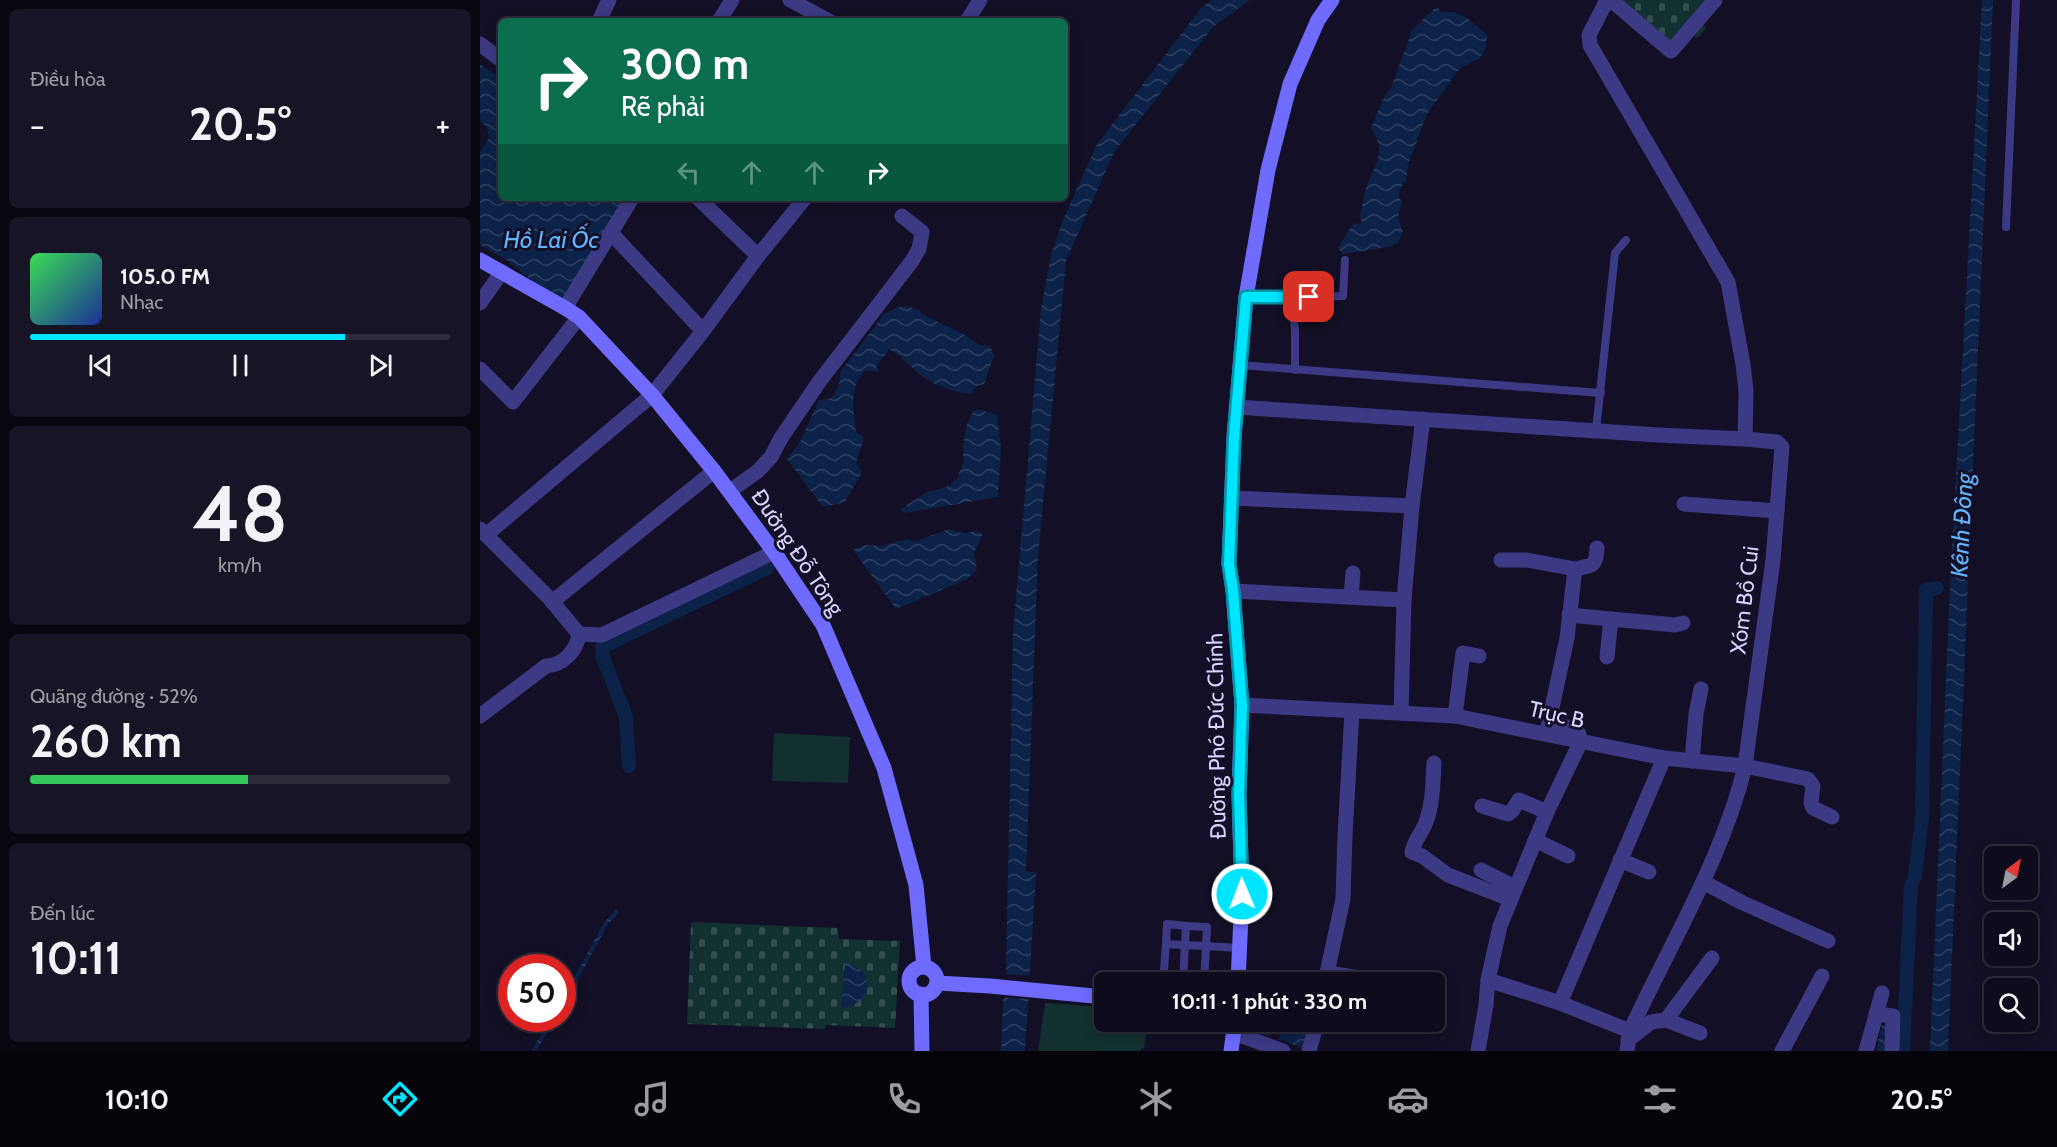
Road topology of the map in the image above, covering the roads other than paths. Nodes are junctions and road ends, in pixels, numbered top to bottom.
1 (609, 0) edge
2 (732, 0) edge
3 (790, 0) edge
4 (980, 0) edge
5 (1332, 0) edge
6 (1609, 0) edge
7 (1715, 0) edge
8 (2016, 0) edge
9 (600, 18) edge
10 (721, 18) edge
11 (823, 18) edge
12 (969, 18) edge
13 (480, 44) edge
14 (498, 58) edge
15 (630, 201) edge
16 (701, 201) edge
17 (803, 201) edge
18 (903, 216) dead end
19 (2006, 227) dead end
20 (611, 233) junction
21 (1626, 240) dead end
22 (758, 256) junction
23 (480, 260) edge
24 (1345, 260) dead end
25 (502, 272) junction
26 (1246, 297) junction
27 (1292, 297) junction
28 (480, 303) edge
29 (565, 308) junction
30 (579, 317) junction
31 (703, 331) junction
32 (1240, 365) junction
33 (480, 369) edge
34 (1295, 370) junction
35 (1601, 393) junction
36 (652, 395) junction
37 (1236, 407) junction
38 (1424, 419) junction
39 (1596, 430) junction
40 (1745, 438) junction
41 (714, 471) junction
42 (730, 491) junction
43 (1231, 498) junction
44 (1684, 504) dead end
45 (1412, 506) junction
46 (1777, 511) junction
47 (483, 532) edge
48 (1597, 548) dead end
49 (774, 552) junction
50 (1501, 560) dead end
51 (1575, 569) junction
52 (1353, 573) dead end
53 (1233, 591) junction
54 (1351, 597) junction
55 (1404, 600) junction
56 (552, 602) junction
57 (1569, 615) junction
58 (1611, 619) junction
59 (1683, 623) dead end
60 (579, 634) junction
61 (1479, 656) dead end
62 (1607, 657) dead end
63 (1701, 689) dead end
64 (1242, 705) junction
65 (1352, 711) junction
66 (1401, 713) junction
67 (480, 716) edge
68 (1455, 716) junction
69 (1548, 728) junction
70 (1580, 743) junction
71 (1664, 758) junction
72 (1692, 761) junction
73 (1434, 763) dead end
74 (1745, 766) junction
75 (1482, 806) dead end
76 (1547, 812) junction
77 (1832, 817) dead end
78 (1535, 840) junction
79 (1568, 856) dead end
80 (1620, 860) junction
81 (1481, 870) dead end
82 (1649, 872) dead end
83 (1703, 882) junction
84 (1513, 893) junction
85 (1186, 926) junction
86 (1828, 941) dead end
87 (1166, 944) junction
88 (1185, 945) junction
89 (1206, 946) junction
90 (1240, 948) junction
91 (1712, 958) dead end
92 (924, 967) junction
93 (1164, 972) edge
94 (1184, 972) edge
95 (1205, 972) edge
96 (1239, 972) edge
97 (1328, 972) edge
98 (1822, 976) dead end
99 (1488, 980) junction
100 (937, 983) junction
101 (1882, 993) dead end
102 (921, 994) junction
103 (1094, 996) edge
104 (1560, 1004) junction
105 (1876, 1014) junction
106 (1666, 1020) junction
107 (1233, 1032) edge
108 (1244, 1032) edge
109 (1314, 1032) edge
110 (1700, 1033) dead end
111 (1628, 1041) edge
112 (921, 1051) edge
113 (1231, 1051) edge
114 (1283, 1051) edge
115 (1309, 1051) edge
116 (1478, 1051) edge
117 (1782, 1051) edge
118 (1866, 1051) edge
119 (1892, 1051) edge

1 - 9 street
2 - 10 street
3 - 11 street
4 - 12 street
5 - 26 main road, Đường Phó Đức Chính
6 - 7 street
6 - 40 street
8 - 19 lane
13 - 14 street
15 - 20 street
16 - 22 street
17 - 22 street
18 - 42 street
20 - 29 street
20 - 31 street
21 - 35 lane
22 - 31 street
23 - 25 main road, Đường Đỗ Tông
24 - 27 lane
25 - 28 street
25 - 29 main road, Đường Đỗ Tông
26 - 27 lane
26 - 32 main road, Đường Phó Đức Chính
27 - 34 lane
29 - 30 main road, Đường Đỗ Tông
30 - 33 street
30 - 36 main road, Đường Đỗ Tông
31 - 36 street
32 - 34 lane
32 - 37 main road, Đường Phó Đức Chính
34 - 35 lane
35 - 39 lane
36 - 41 main road, Đường Đỗ Tông
36 - 47 street
37 - 38 street
37 - 43 main road, Đường Phó Đức Chính
38 - 39 street
38 - 45 street
39 - 40 street
40 - 46 street, Xóm Bồ Cui
41 - 42 main road, Đường Đỗ Tông
41 - 56 street
42 - 49 main road, Đường Đỗ Tông
43 - 45 street
43 - 53 main road, Đường Phó Đức Chính
44 - 46 street
45 - 55 street
46 - 74 street, Xóm Bồ Cui
47 - 56 street
48 - 51 street
49 - 60 street
49 - 92 main road, Đường Đỗ Tông
50 - 51 street
51 - 57 street
52 - 54 street
53 - 54 street
53 - 64 main road, Đường Phó Đức Chính
54 - 55 street
55 - 66 street
56 - 60 street
57 - 58 street
57 - 69 street
58 - 59 street
58 - 62 street
60 - 67 street
61 - 68 street
63 - 72 street
64 - 65 street, Trục B
64 - 90 main road, Đường Phó Đức Chính
65 - 66 street, Trục B
65 - 97 street
66 - 68 street, Trục B
68 - 69 street, Trục B
69 - 70 street, Trục B
70 - 71 street, Trục B
70 - 76 street
71 - 72 street, Trục B
71 - 80 street
72 - 74 street, Trục B
73 - 84 street
74 - 77 street, Trục B
74 - 83 street, Xóm Bồ Cui
75 - 76 street
76 - 78 street
78 - 79 street
78 - 84 street
80 - 82 street
80 - 104 street
81 - 84 street
83 - 86 street
83 - 111 street, Xóm Bồ Cui
84 - 99 street
85 - 87 lane
85 - 88 lane
85 - 89 lane
87 - 88 lane
87 - 93 lane
88 - 89 lane
88 - 94 lane
89 - 90 lane
89 - 95 lane
90 - 96 main road, Đường Phó Đức Chính
91 - 106 street
92 - 100 main road
92 - 102 main road
98 - 117 street
99 - 104 street
99 - 116 street
100 - 102 main road
100 - 103 main road
101 - 105 street
102 - 112 main road
104 - 111 street
105 - 118 street
105 - 119 street
106 - 110 street
106 - 111 street
107 - 113 main road
108 - 114 street
109 - 115 street

